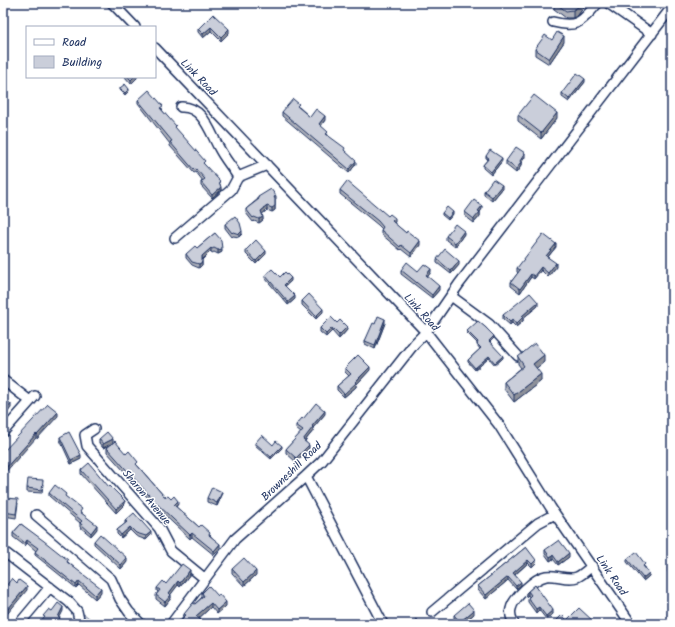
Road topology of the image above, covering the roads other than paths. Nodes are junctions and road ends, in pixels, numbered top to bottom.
1 (112, 3) edge
2 (598, 3) edge
3 (608, 3) edge
4 (672, 7) edge
5 (553, 22) dead end
6 (134, 26) edge
7 (652, 34) junction
8 (156, 49) edge
9 (181, 107) dead end
10 (267, 165) junction
11 (238, 176) junction
12 (175, 238) dead end
13 (451, 296) junction
14 (426, 332) junction
15 (518, 356) edge
16 (3, 380) edge
17 (94, 429) dead end
18 (3, 432) edge
19 (306, 476) junction
20 (555, 514) junction
21 (36, 515) dead end
22 (3, 551) edge
23 (592, 566) junction
24 (204, 578) junction
25 (50, 587) junction
26 (432, 612) dead end
27 (20, 624) edge
28 (80, 624) edge
29 (141, 624) edge
30 (171, 624) edge
31 (383, 624) edge
32 (514, 624) edge
33 (631, 624) edge

1 - 6 street
2 - 5 street
3 - 7 street
4 - 7 street, Browneshill Road
7 - 13 street, Browneshill Road
8 - 10 street, Link Road
9 - 11 street
10 - 11 street
10 - 14 street, Link Road
11 - 12 street
13 - 14 street, Browneshill Road
13 - 15 street
14 - 19 street, Browneshill Road
14 - 20 street, Link Road
16 - 18 street
17 - 24 street, Sharon Avenue
19 - 24 street, Browneshill Road
19 - 31 street
20 - 23 street, Link Road
20 - 26 street
21 - 29 street
22 - 25 street
23 - 32 street
23 - 33 street, Link Road
24 - 30 street, Browneshill Road
25 - 27 street
25 - 28 street

